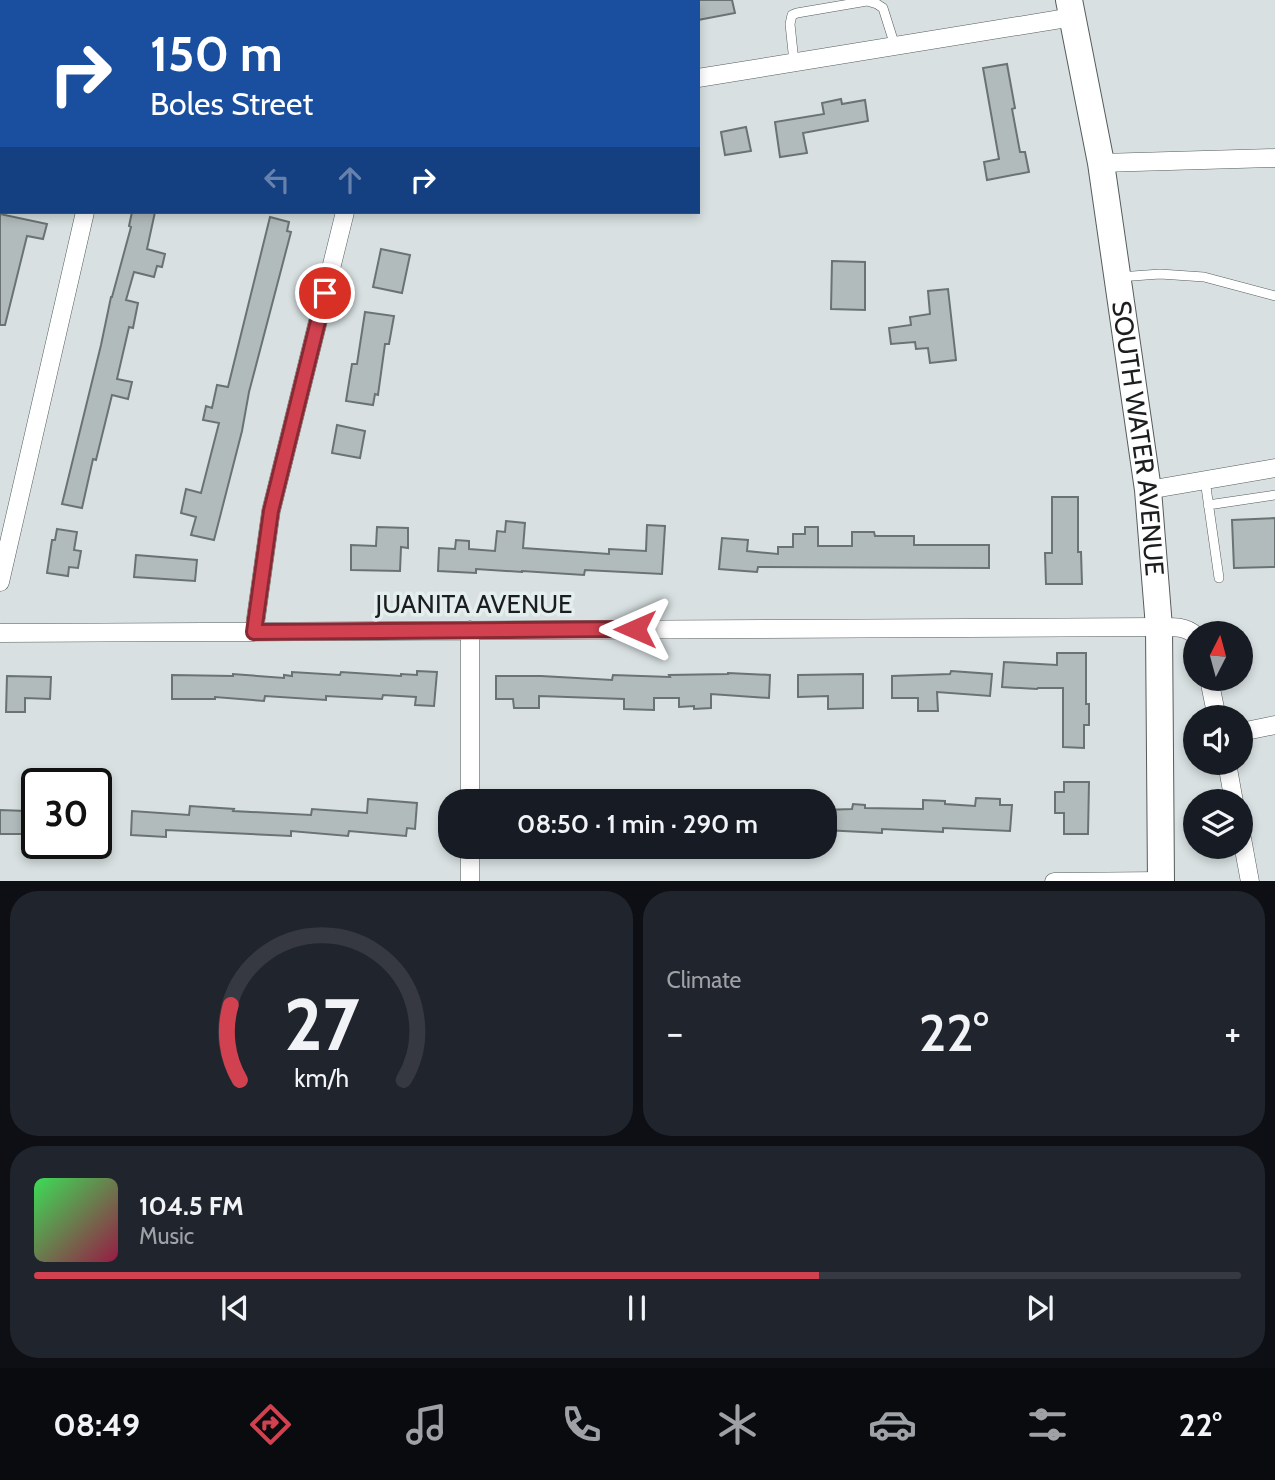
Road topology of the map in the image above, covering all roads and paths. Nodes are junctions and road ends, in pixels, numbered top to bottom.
1 (1071, 8) edge
2 (895, 46) junction
3 (794, 62) junction
4 (700, 78) edge
5 (1275, 158) edge
6 (1101, 163) junction
7 (85, 214) edge
8 (345, 214) edge
9 (1117, 277) junction
10 (1275, 296) edge
11 (1275, 468) edge
12 (1205, 480) junction
13 (1148, 490) junction
14 (1275, 495) edge
15 (1208, 505) junction
16 (1219, 578) dead end
17 (0, 582) edge
18 (1159, 627) junction
19 (1183, 629) edge
20 (470, 630) junction
21 (254, 632) junction
22 (0, 633) edge
23 (1275, 725) edge
24 (1253, 730) edge
25 (470, 789) edge
26 (470, 859) edge
27 (1246, 859) edge
28 (470, 881) edge
29 (1054, 881) edge
30 (1161, 881) edge
31 (1250, 881) edge

1 - 2 street
1 - 6 main road, SOUTH WATER AVENUE
2 - 3 street
2 - 3 lane
3 - 4 street
5 - 6 street
6 - 9 main road, SOUTH WATER AVENUE
7 - 17 street
8 - 21 street
9 - 10 lane
9 - 13 main road, SOUTH WATER AVENUE
11 - 12 street
12 - 13 street
12 - 15 lane
13 - 18 main road, SOUTH WATER AVENUE
14 - 15 lane
15 - 16 lane
18 - 19 street, JUANITA AVENUE
18 - 20 street, JUANITA AVENUE
18 - 30 main road, SOUTH WATER AVENUE
20 - 21 street, JUANITA AVENUE
20 - 25 street
21 - 22 street, JUANITA AVENUE
23 - 24 street
26 - 28 street
27 - 31 street
29 - 30 street

